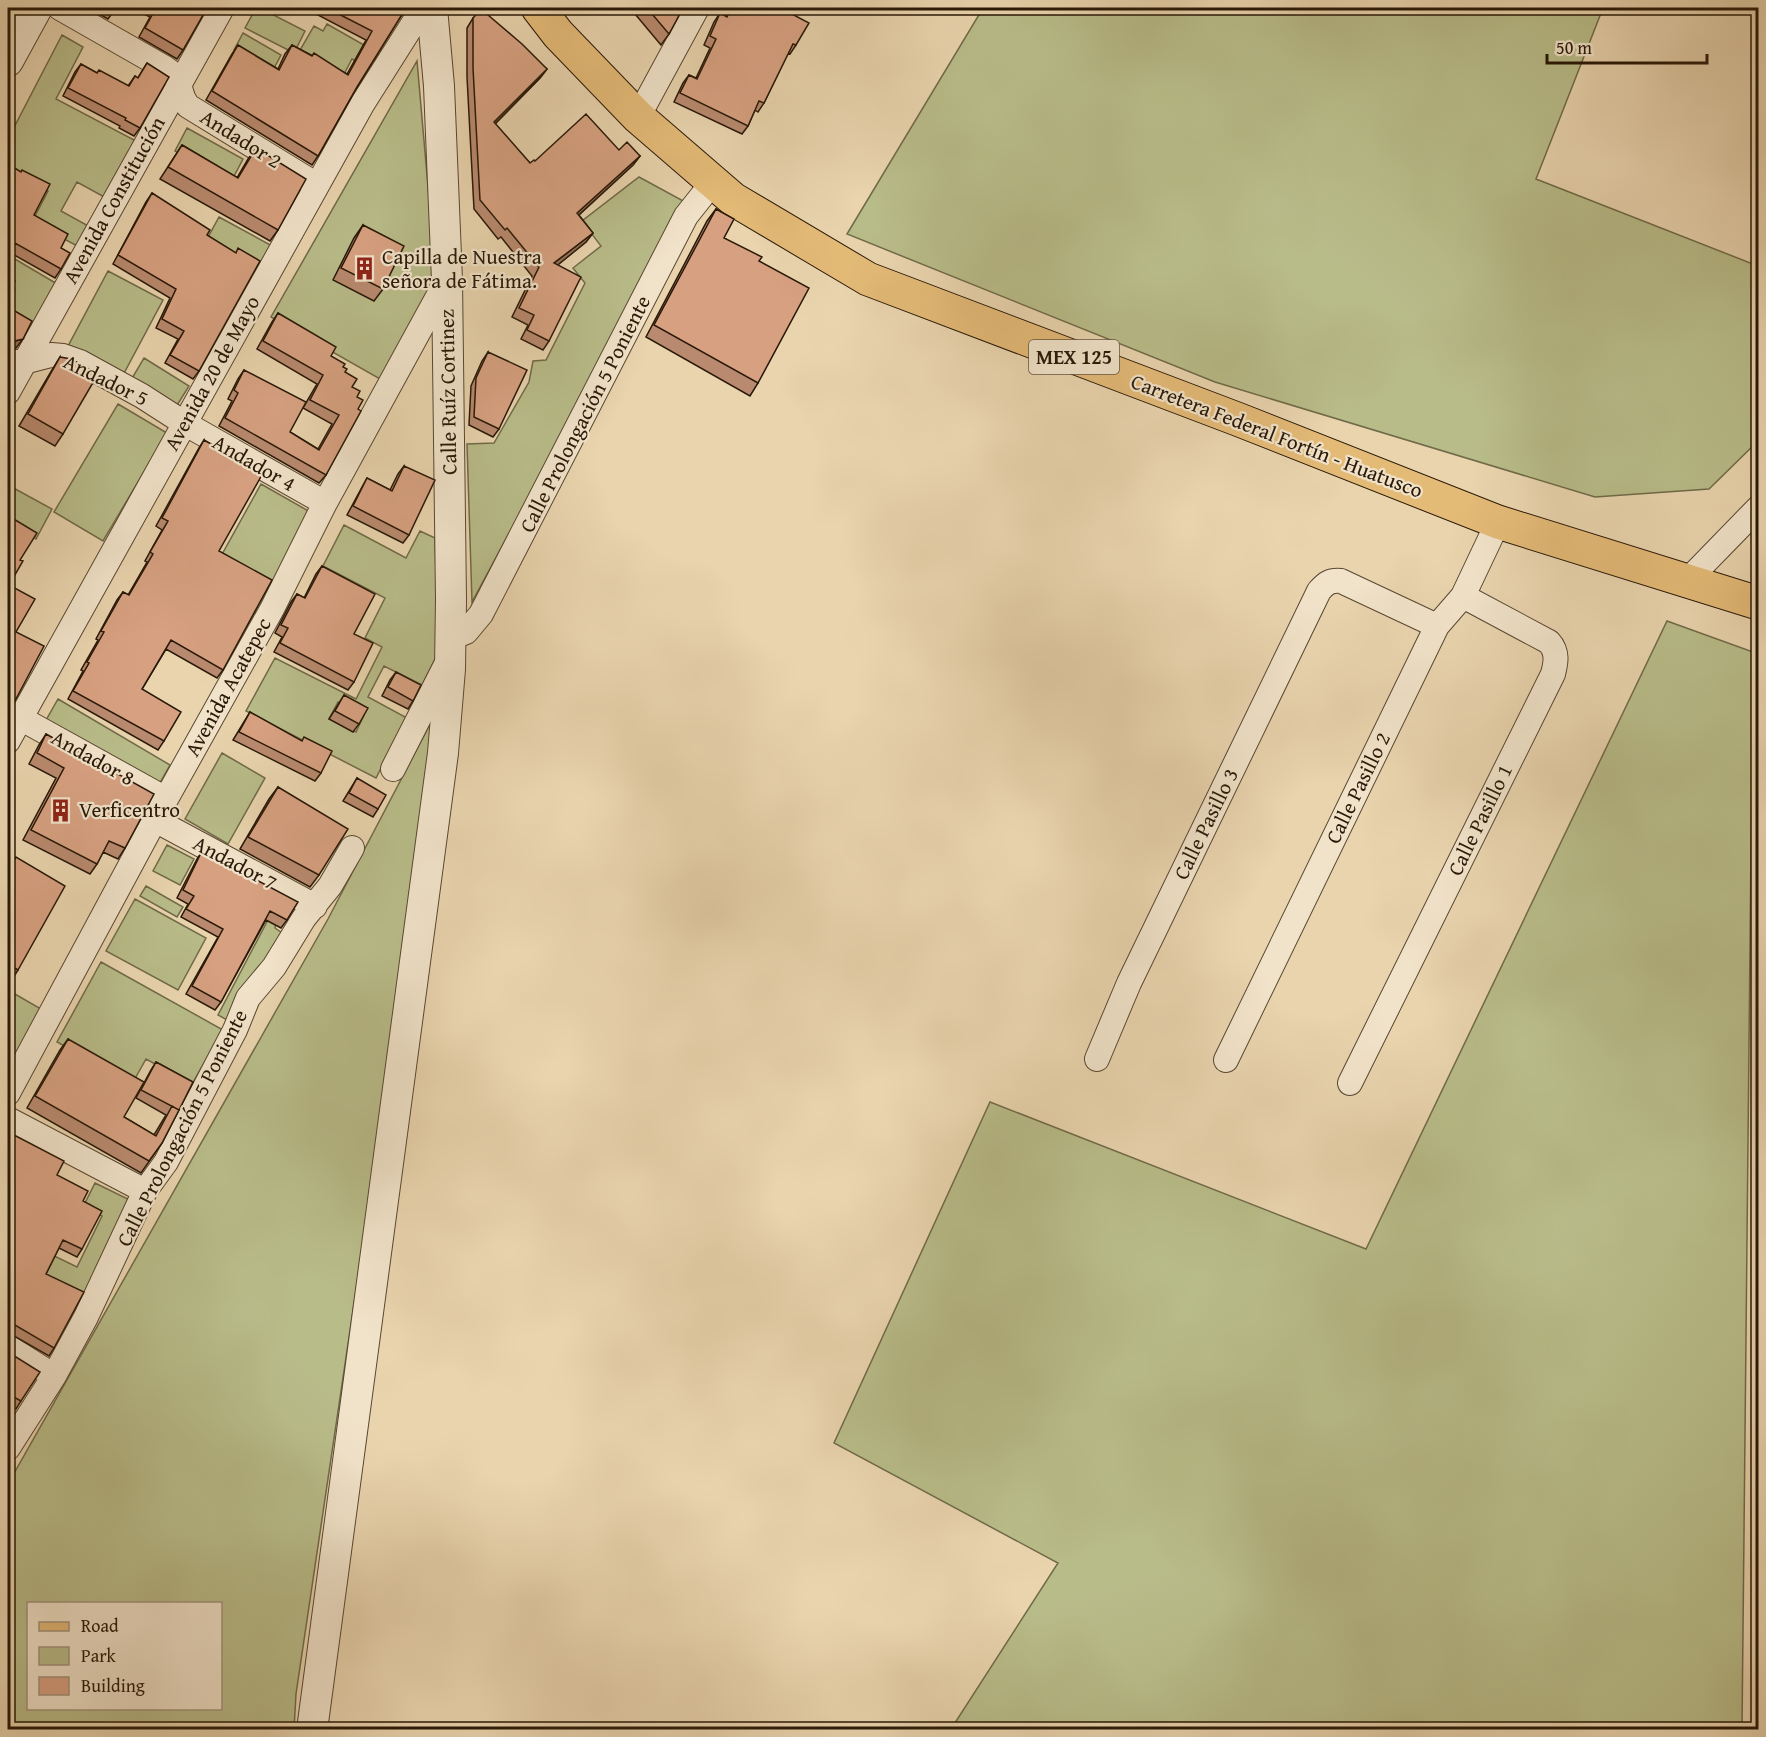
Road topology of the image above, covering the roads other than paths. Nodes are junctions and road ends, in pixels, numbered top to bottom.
1 (37, 8) edge
2 (60, 8) edge
3 (222, 8) edge
4 (423, 8) edge
5 (432, 8) edge
6 (538, 8) edge
7 (697, 8) edge
8 (8, 62) edge
9 (180, 81) junction
10 (639, 117) junction
11 (713, 182) junction
12 (317, 185) junction
13 (447, 280) junction
14 (16, 362) edge
15 (8, 393) edge
16 (184, 423) junction
17 (325, 503) junction
18 (1758, 508) edge
19 (1498, 522) junction
20 (1686, 582) junction
21 (1463, 596) junction
22 (1758, 603) edge
23 (1437, 626) junction
24 (450, 654) junction
25 (20, 718) junction
26 (8, 741) edge
27 (393, 770) dead end
28 (166, 799) junction
29 (155, 820) junction
30 (352, 848) dead end
31 (315, 906) junction
32 (1097, 1059) dead end
33 (1226, 1060) dead end
34 (1350, 1083) dead end
35 (8, 1093) edge
36 (8, 1119) edge
37 (145, 1191) junction
38 (8, 1347) edge
39 (54, 1376) junction
40 (8, 1448) edge
41 (312, 1730) edge

1 - 8 street
2 - 9 street
3 - 9 street, Avenida Constitución
4 - 12 street, Avenida 20 de Mayo
5 - 13 street, Calle Ruíz Cortinez
6 - 10 main road, Carretera Federal Fortín - Huatusco / MEX 125
7 - 10 street
9 - 12 street, Andador 2
9 - 14 street, Avenida Constitución
10 - 11 main road, Carretera Federal Fortín - Huatusco / MEX 125
11 - 19 main road, Carretera Federal Fortín - Huatusco / MEX 125
11 - 24 street, Calle Prolongación 5 Poniente
12 - 16 street, Avenida 20 de Mayo
13 - 17 street, Avenida Acatepec
13 - 24 street, Calle Ruíz Cortinez
14 - 15 street, Avenida Constitución
14 - 16 street, Andador 5
16 - 17 street, Andador 4
16 - 25 street, Avenida 20 de Mayo
17 - 28 street, Avenida Acatepec
18 - 20 street
19 - 20 main road, Carretera Federal Fortín - Huatusco / MEX 125
19 - 21 street, Calle Pasillo 2
20 - 22 main road, Carretera Federal Fortín - Huatusco / MEX 125
21 - 23 street, Calle Pasillo 2
21 - 34 street, Calle Pasillo 1
23 - 32 street, Calle Pasillo 3
23 - 33 street, Calle Pasillo 2
24 - 27 street
24 - 41 street, Calle Ruíz Cortinez
25 - 26 street, Avenida 20 de Mayo
25 - 28 street, Andador 8
28 - 29 street, Avenida Acatepec
29 - 31 street, Andador 7
29 - 35 street, Avenida Acatepec
30 - 31 street, Calle Prolongación 5 Poniente
31 - 37 street, Calle Prolongación 5 Poniente
36 - 37 street
37 - 39 street, Calle Prolongación 5 Poniente
38 - 39 street
39 - 40 street, Calle Prolongación 5 Poniente

